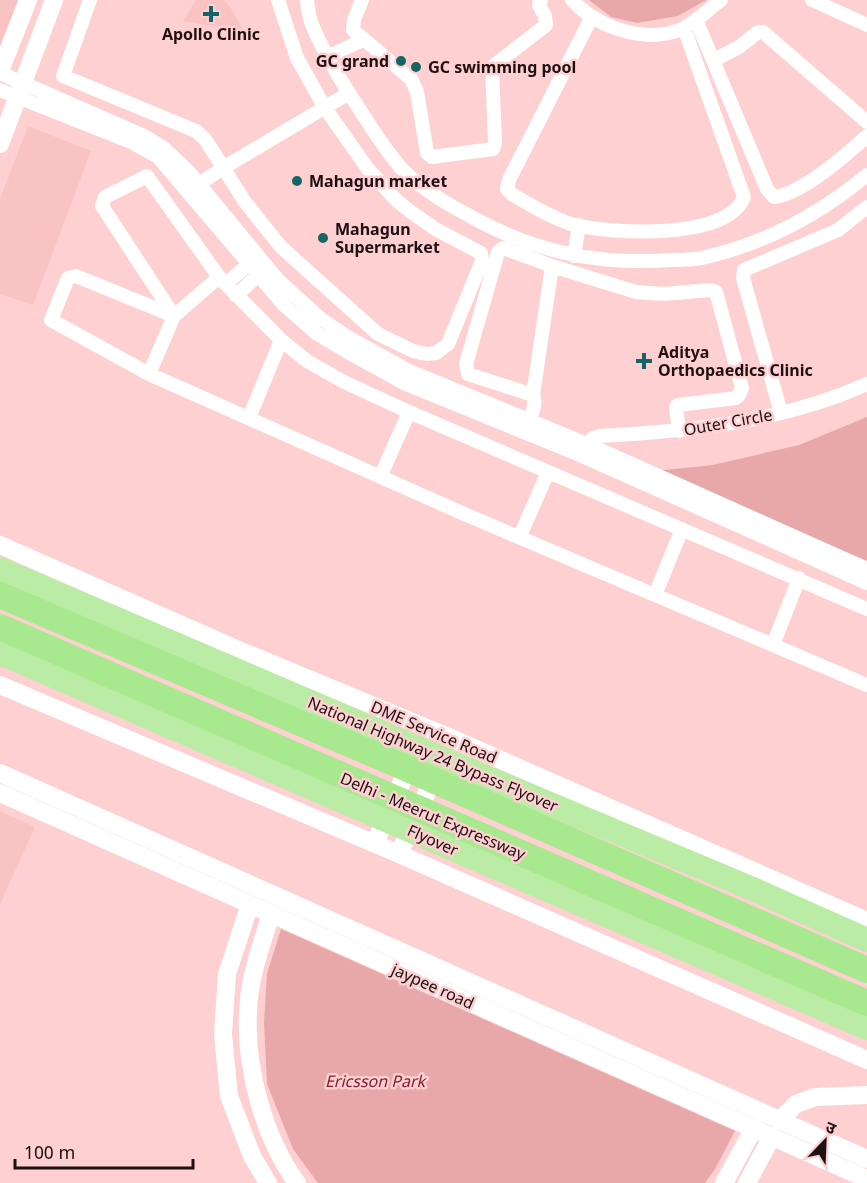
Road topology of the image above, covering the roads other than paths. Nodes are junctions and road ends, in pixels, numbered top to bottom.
1 (28, 0) edge
2 (54, 0) edge
3 (90, 0) edge
4 (278, 0) edge
5 (307, 0) edge
6 (362, 0) edge
7 (541, 0) edge
8 (572, 0) edge
9 (722, 0) edge
10 (812, 0) edge
11 (591, 18) junction
12 (690, 24) junction
13 (867, 25) edge
14 (363, 40) junction
15 (329, 56) junction
16 (714, 60) junction
17 (0, 72) edge
18 (0, 90) edge
19 (21, 91) junction
20 (349, 93) junction
21 (325, 108) junction
22 (867, 122) edge
23 (867, 136) edge
24 (0, 144) edge
25 (223, 168) junction
26 (867, 175) edge
27 (194, 188) junction
28 (867, 207) edge
29 (822, 208) junction
30 (579, 225) junction
31 (838, 230) junction
32 (574, 256) junction
33 (257, 266) junction
34 (552, 266) junction
35 (222, 280) junction
36 (236, 296) junction
37 (174, 316) junction
38 (281, 340) junction
39 (149, 374) junction
40 (867, 384) edge
41 (533, 395) junction
42 (409, 412) junction
43 (782, 413) junction
44 (249, 417) junction
45 (529, 421) junction
46 (679, 431) junction
47 (584, 450) junction
48 (548, 472) junction
49 (381, 476) junction
50 (758, 528) junction
51 (682, 529) junction
52 (520, 536) junction
53 (0, 545) edge
54 (0, 569) edge
55 (867, 569) edge
56 (799, 578) junction
57 (867, 583) edge
58 (0, 595) edge
59 (655, 595) junction
60 (867, 609) edge
61 (0, 627) edge
62 (773, 645) junction
63 (0, 653) edge
64 (0, 685) edge
65 (867, 686) edge
66 (427, 728) junction
67 (451, 738) junction
68 (0, 773) edge
69 (0, 793) edge
70 (375, 843) junction
71 (399, 854) junction
72 (250, 904) junction
73 (271, 914) junction
74 (867, 921) edge
75 (867, 940) edge
76 (867, 970) edge
77 (867, 1003) edge
78 (527, 1017) junction
79 (867, 1028) edge
80 (867, 1060) edge
81 (867, 1095) edge
82 (754, 1128) junction
83 (776, 1128) junction
84 (867, 1159) edge
85 (867, 1179) edge
86 (268, 1183) edge
87 (297, 1183) edge
88 (724, 1183) edge
89 (747, 1183) edge

1 - 17 street
2 - 19 street
3 - 25 street
4 - 21 street
5 - 15 street
6 - 14 street
7 - 14 street
8 - 11 street
9 - 12 street
10 - 13 street
11 - 12 street
11 - 30 street
12 - 16 street
12 - 30 street
14 - 15 street
15 - 20 street
16 - 22 street
16 - 23 street
17 - 19 street
18 - 19 street
19 - 24 street
19 - 27 street
20 - 21 street
20 - 32 street
21 - 25 street
21 - 25 street
25 - 27 street
26 - 29 street
27 - 33 street
28 - 31 street
29 - 31 street
29 - 32 street
30 - 32 street
31 - 43 street
33 - 35 street
33 - 36 street
33 - 45 street
33 - 47 street
34 - 41 street
34 - 41 street
34 - 46 street
35 - 36 street
35 - 37 street
35 - 37 street
36 - 38 street
37 - 39 street
37 - 39 street
38 - 42 street
38 - 44 street
39 - 44 street
40 - 43 street, Outer Circle
41 - 45 street
42 - 48 street
42 - 49 street
43 - 46 street, Outer Circle
44 - 49 street
45 - 47 street
46 - 47 street, Outer Circle
47 - 50 street
48 - 51 street
48 - 52 street
49 - 52 street
50 - 55 street
50 - 57 street
51 - 56 street
51 - 59 street
52 - 59 street
53 - 66 street, DME Service Road
54 - 75 highway, National Highway 24 Bypass Flyover
56 - 60 street
56 - 62 street
58 - 76 highway, Delhi - Meerut Expressway
59 - 62 street
61 - 77 highway, Delhi - Meerut Expressway
62 - 65 street
63 - 79 highway, Flyover
64 - 70 street
66 - 67 street, DME Service Road
66 - 70 street
67 - 71 street
67 - 74 street, DME Service Road
68 - 78 street
69 - 72 street, jaypee road
70 - 71 street
71 - 80 street
72 - 73 street, jaypee road
72 - 86 street
73 - 78 street, jaypee road
73 - 87 street
78 - 82 street, jaypee road
78 - 83 street
81 - 83 street
82 - 83 street, jaypee road
82 - 88 street
83 - 84 street
83 - 85 street, jaypee road
83 - 89 street

